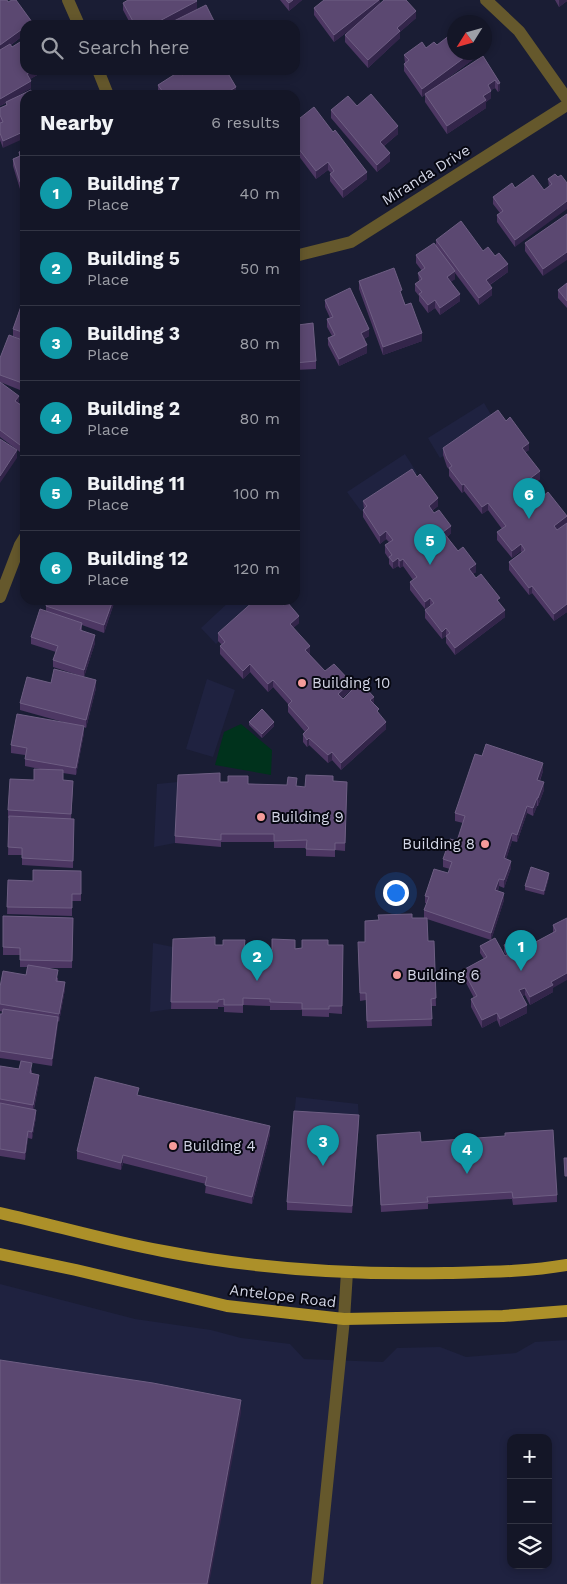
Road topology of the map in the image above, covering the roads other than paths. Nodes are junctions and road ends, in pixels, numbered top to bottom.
1 (68, 0) edge
2 (486, 0) edge
3 (77, 20) edge
4 (100, 75) edge
5 (106, 90) edge
6 (567, 98) edge
7 (567, 105) edge
8 (300, 255) edge
9 (20, 545) edge
10 (0, 597) edge
11 (0, 1212) edge
12 (0, 1254) edge
13 (567, 1265) edge
14 (347, 1272) junction
15 (567, 1310) edge
16 (344, 1319) junction
17 (317, 1584) edge

1 - 3 street
2 - 6 street
4 - 5 street
7 - 8 street, Miranda Drive
9 - 10 street
11 - 14 main road, Antelope Road
12 - 16 main road, Antelope Road
13 - 14 main road, Antelope Road
14 - 16 street
15 - 16 main road, Antelope Road
16 - 17 street

